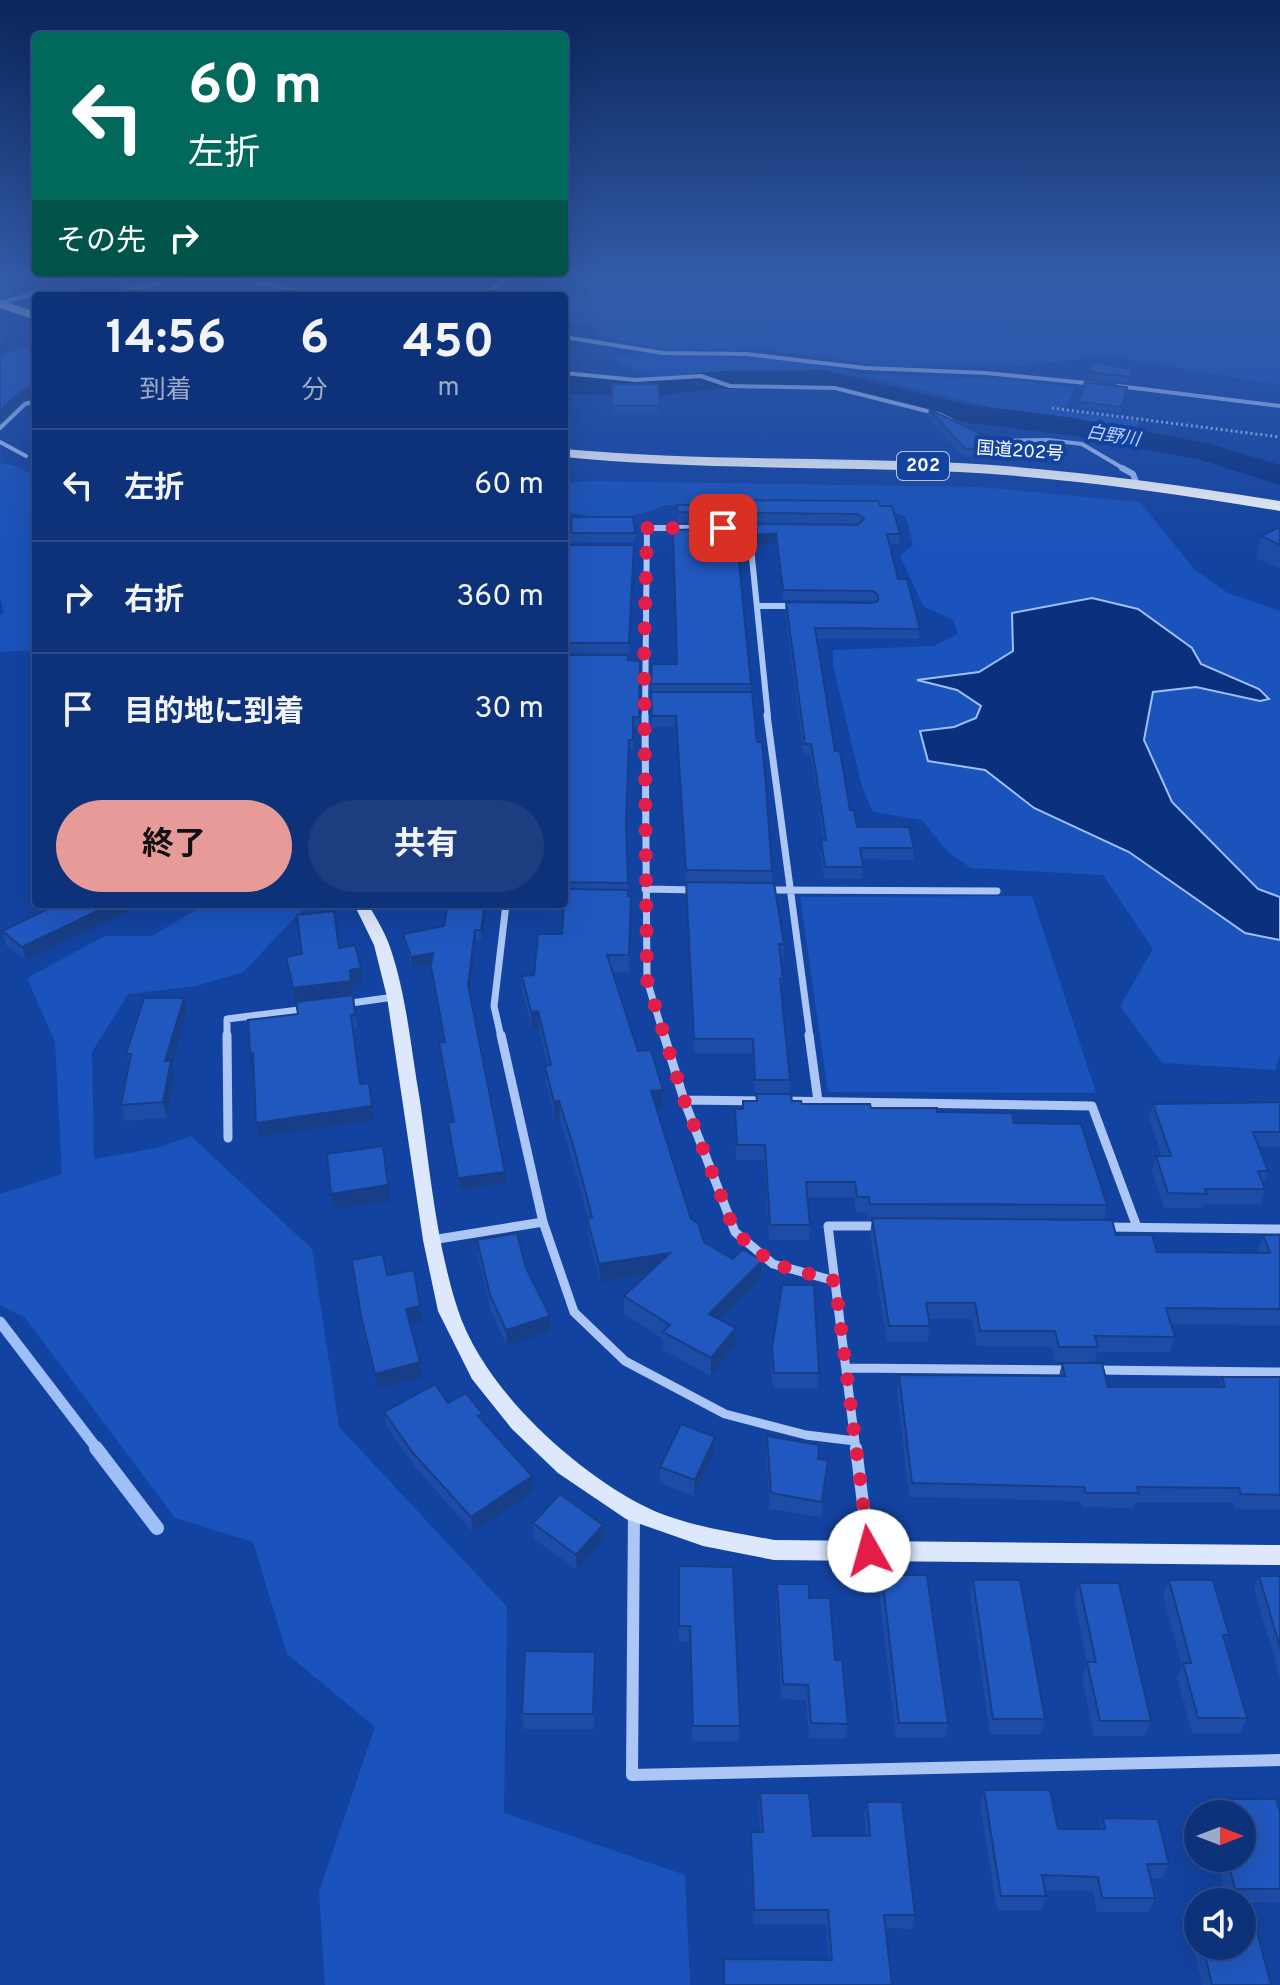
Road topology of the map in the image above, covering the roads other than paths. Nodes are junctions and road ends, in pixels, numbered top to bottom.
1 (896, 371) edge
2 (568, 373) edge
3 (32, 402) edge
4 (1280, 406) edge
5 (952, 421) edge
6 (0, 428) edge
7 (990, 441) edge
8 (0, 442) edge
9 (568, 453) edge
10 (26, 456) dead end
11 (568, 462) edge
12 (1136, 482) junction
13 (1280, 506) edge
14 (1280, 514) edge
15 (749, 528) junction
16 (764, 529) edge
17 (632, 548) edge
18 (646, 548) junction
19 (757, 606) junction
20 (800, 606) edge
21 (645, 697) junction
22 (660, 697) edge
23 (750, 697) edge
24 (765, 697) junction
25 (645, 889) junction
26 (703, 890) edge
27 (762, 890) edge
28 (791, 891) junction
29 (997, 891) dead end
30 (632, 900) edge
31 (645, 900) junction
32 (363, 908) edge
33 (506, 908) edge
34 (395, 997) junction
35 (334, 1005) edge
36 (319, 1007) edge
37 (684, 1100) junction
38 (818, 1101) junction
39 (228, 1138) dead end
40 (543, 1222) junction
41 (890, 1226) edge
42 (1090, 1227) edge
43 (1137, 1227) junction
44 (1280, 1229) edge
45 (432, 1240) junction
46 (835, 1281) junction
47 (847, 1368) junction
48 (1280, 1372) edge
49 (855, 1441) junction
50 (634, 1512) junction
51 (869, 1551) junction
52 (1280, 1555) edge
53 (1280, 1760) edge

1 - 4 street
2 - 5 street
3 - 6 street
7 - 12 street
8 - 10 street
9 - 12 highway, 国道202号 / 202
11 - 14 highway, 国道202号 / 202
12 - 13 highway, 国道202号 / 202
15 - 16 street
15 - 18 street
15 - 19 street
17 - 18 street
18 - 21 street
19 - 20 street
19 - 24 street
21 - 22 street
21 - 25 street
23 - 24 street
24 - 28 street
25 - 26 street
25 - 31 street
27 - 28 street
28 - 29 street
28 - 38 street
30 - 31 street
31 - 37 street
32 - 34 street
33 - 40 street
34 - 35 street
34 - 45 street
36 - 39 street
37 - 38 street
37 - 46 street
38 - 43 street
40 - 45 street
40 - 49 street
41 - 46 street
42 - 43 street
43 - 44 street
45 - 50 street
46 - 47 street
47 - 48 street
47 - 49 street
49 - 51 street
50 - 51 street
50 - 53 street
51 - 52 street

